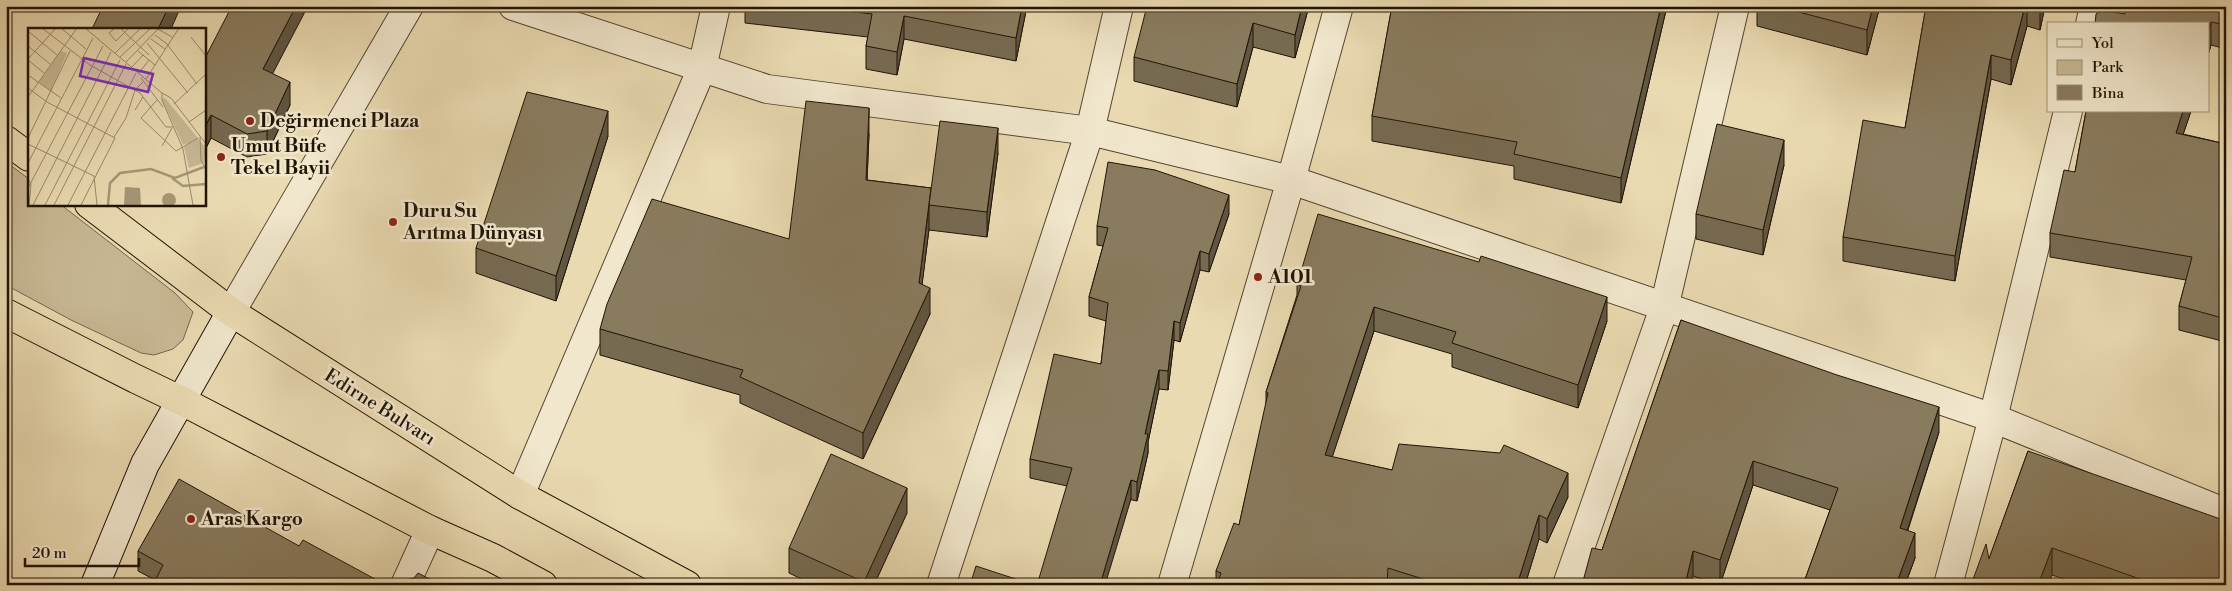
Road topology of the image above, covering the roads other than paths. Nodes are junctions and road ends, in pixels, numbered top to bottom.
1 (409, 6) edge
2 (513, 6) edge
3 (716, 6) edge
4 (1119, 6) edge
5 (1339, 6) edge
6 (1735, 6) edge
7 (2094, 6) edge
8 (2090, 22) edge
9 (702, 68) junction
10 (2068, 112) edge
11 (1090, 131) junction
12 (6, 140) edge
13 (28, 156) edge
14 (1291, 180) junction
15 (90, 205) edge
16 (1664, 308) junction
17 (231, 312) junction
18 (6, 313) edge
19 (182, 400) junction
20 (1993, 418) junction
21 (520, 495) junction
22 (2226, 513) edge
23 (430, 530) junction
24 (95, 585) edge
25 (405, 585) edge
26 (543, 585) edge
27 (687, 585) edge
28 (940, 585) edge
29 (1172, 585) edge
30 (1567, 585) edge
31 (1948, 585) edge

1 - 17 street
2 - 9 street
3 - 9 street
4 - 11 street
5 - 14 street
6 - 16 street
7 - 8 street
9 - 11 street
9 - 21 street
10 - 20 street
11 - 14 street
11 - 28 street
12 - 13 highway
14 - 16 street
14 - 29 street
15 - 17 highway, Edirne Bulvarı
16 - 20 street
16 - 30 street
17 - 19 street
17 - 21 highway, Edirne Bulvarı
18 - 19 highway
19 - 23 highway
19 - 24 street
20 - 22 street
20 - 31 street
21 - 27 highway, Edirne Bulvarı
23 - 25 street
23 - 26 highway

